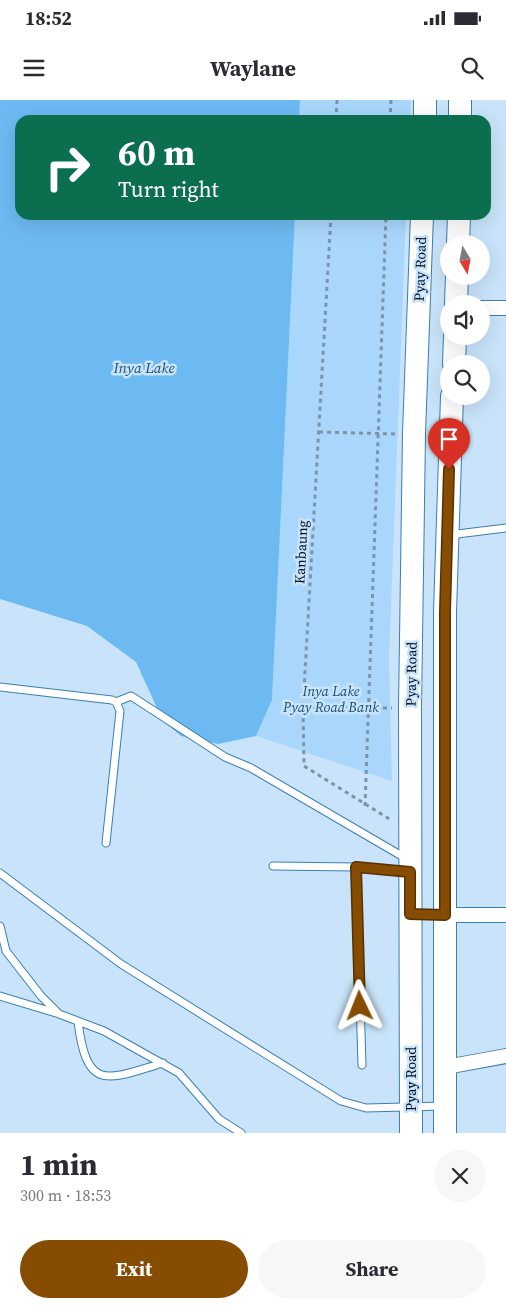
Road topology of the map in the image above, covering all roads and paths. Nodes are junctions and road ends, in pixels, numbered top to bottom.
1 (337, 100) edge
2 (391, 100) edge
3 (425, 100) edge
4 (460, 100) edge
5 (336, 115) edge
6 (390, 115) edge
7 (425, 115) edge
8 (460, 115) edge
9 (331, 220) edge
10 (386, 220) edge
11 (422, 220) edge
12 (459, 220) edge
13 (458, 235) edge
14 (490, 308) edge
15 (506, 308) edge
16 (452, 405) edge
17 (319, 432) junction
18 (378, 433) junction
19 (414, 434) junction
20 (414, 468) junction
21 (449, 469) junction
22 (506, 528) edge
23 (447, 536) junction
24 (0, 687) edge
25 (116, 702) junction
26 (303, 707) junction
27 (368, 708) junction
28 (410, 708) junction
29 (365, 806) junction
30 (410, 831) junction
31 (106, 843) dead end
32 (445, 857) junction
33 (410, 863) junction
34 (274, 866) dead end
35 (356, 867) junction
36 (0, 873) edge
37 (410, 914) junction
38 (445, 915) junction
39 (506, 915) edge
40 (0, 926) edge
41 (0, 996) edge
42 (58, 1014) junction
43 (78, 1022) junction
44 (506, 1056) edge
45 (163, 1063) junction
46 (362, 1065) dead end
47 (446, 1067) junction
48 (446, 1106) junction
49 (411, 1108) junction
50 (241, 1133) edge
51 (411, 1133) edge
52 (445, 1133) edge

1 - 5 path
2 - 6 path
3 - 7 highway
4 - 8 highway
9 - 17 path, Kanbaung
10 - 18 path
11 - 19 highway, Pyay Road
12 - 13 highway
14 - 15 street
16 - 21 highway
17 - 18 path
17 - 26 path, Kanbaung
18 - 19 path
18 - 27 path
19 - 20 highway, Pyay Road
20 - 21 highway
20 - 28 highway, Pyay Road
21 - 23 highway
22 - 23 lane
23 - 32 highway
24 - 25 lane
25 - 31 lane
25 - 33 lane
26 - 27 path
26 - 29 path, Kanbaung
27 - 28 path
27 - 29 path
28 - 30 highway, Pyay Road
29 - 30 path, Kanbaung
30 - 33 highway, Pyay Road
32 - 33 highway
32 - 38 highway
33 - 35 lane
33 - 37 highway, Pyay Road
34 - 35 lane
35 - 46 lane
36 - 49 lane
37 - 38 highway
37 - 49 highway, Pyay Road
38 - 39 street
38 - 47 highway
40 - 42 lane
41 - 42 lane
42 - 43 lane
43 - 45 lane
43 - 45 lane
44 - 47 street
45 - 50 lane
47 - 48 highway
48 - 49 lane
48 - 52 highway
49 - 51 highway, Pyay Road

